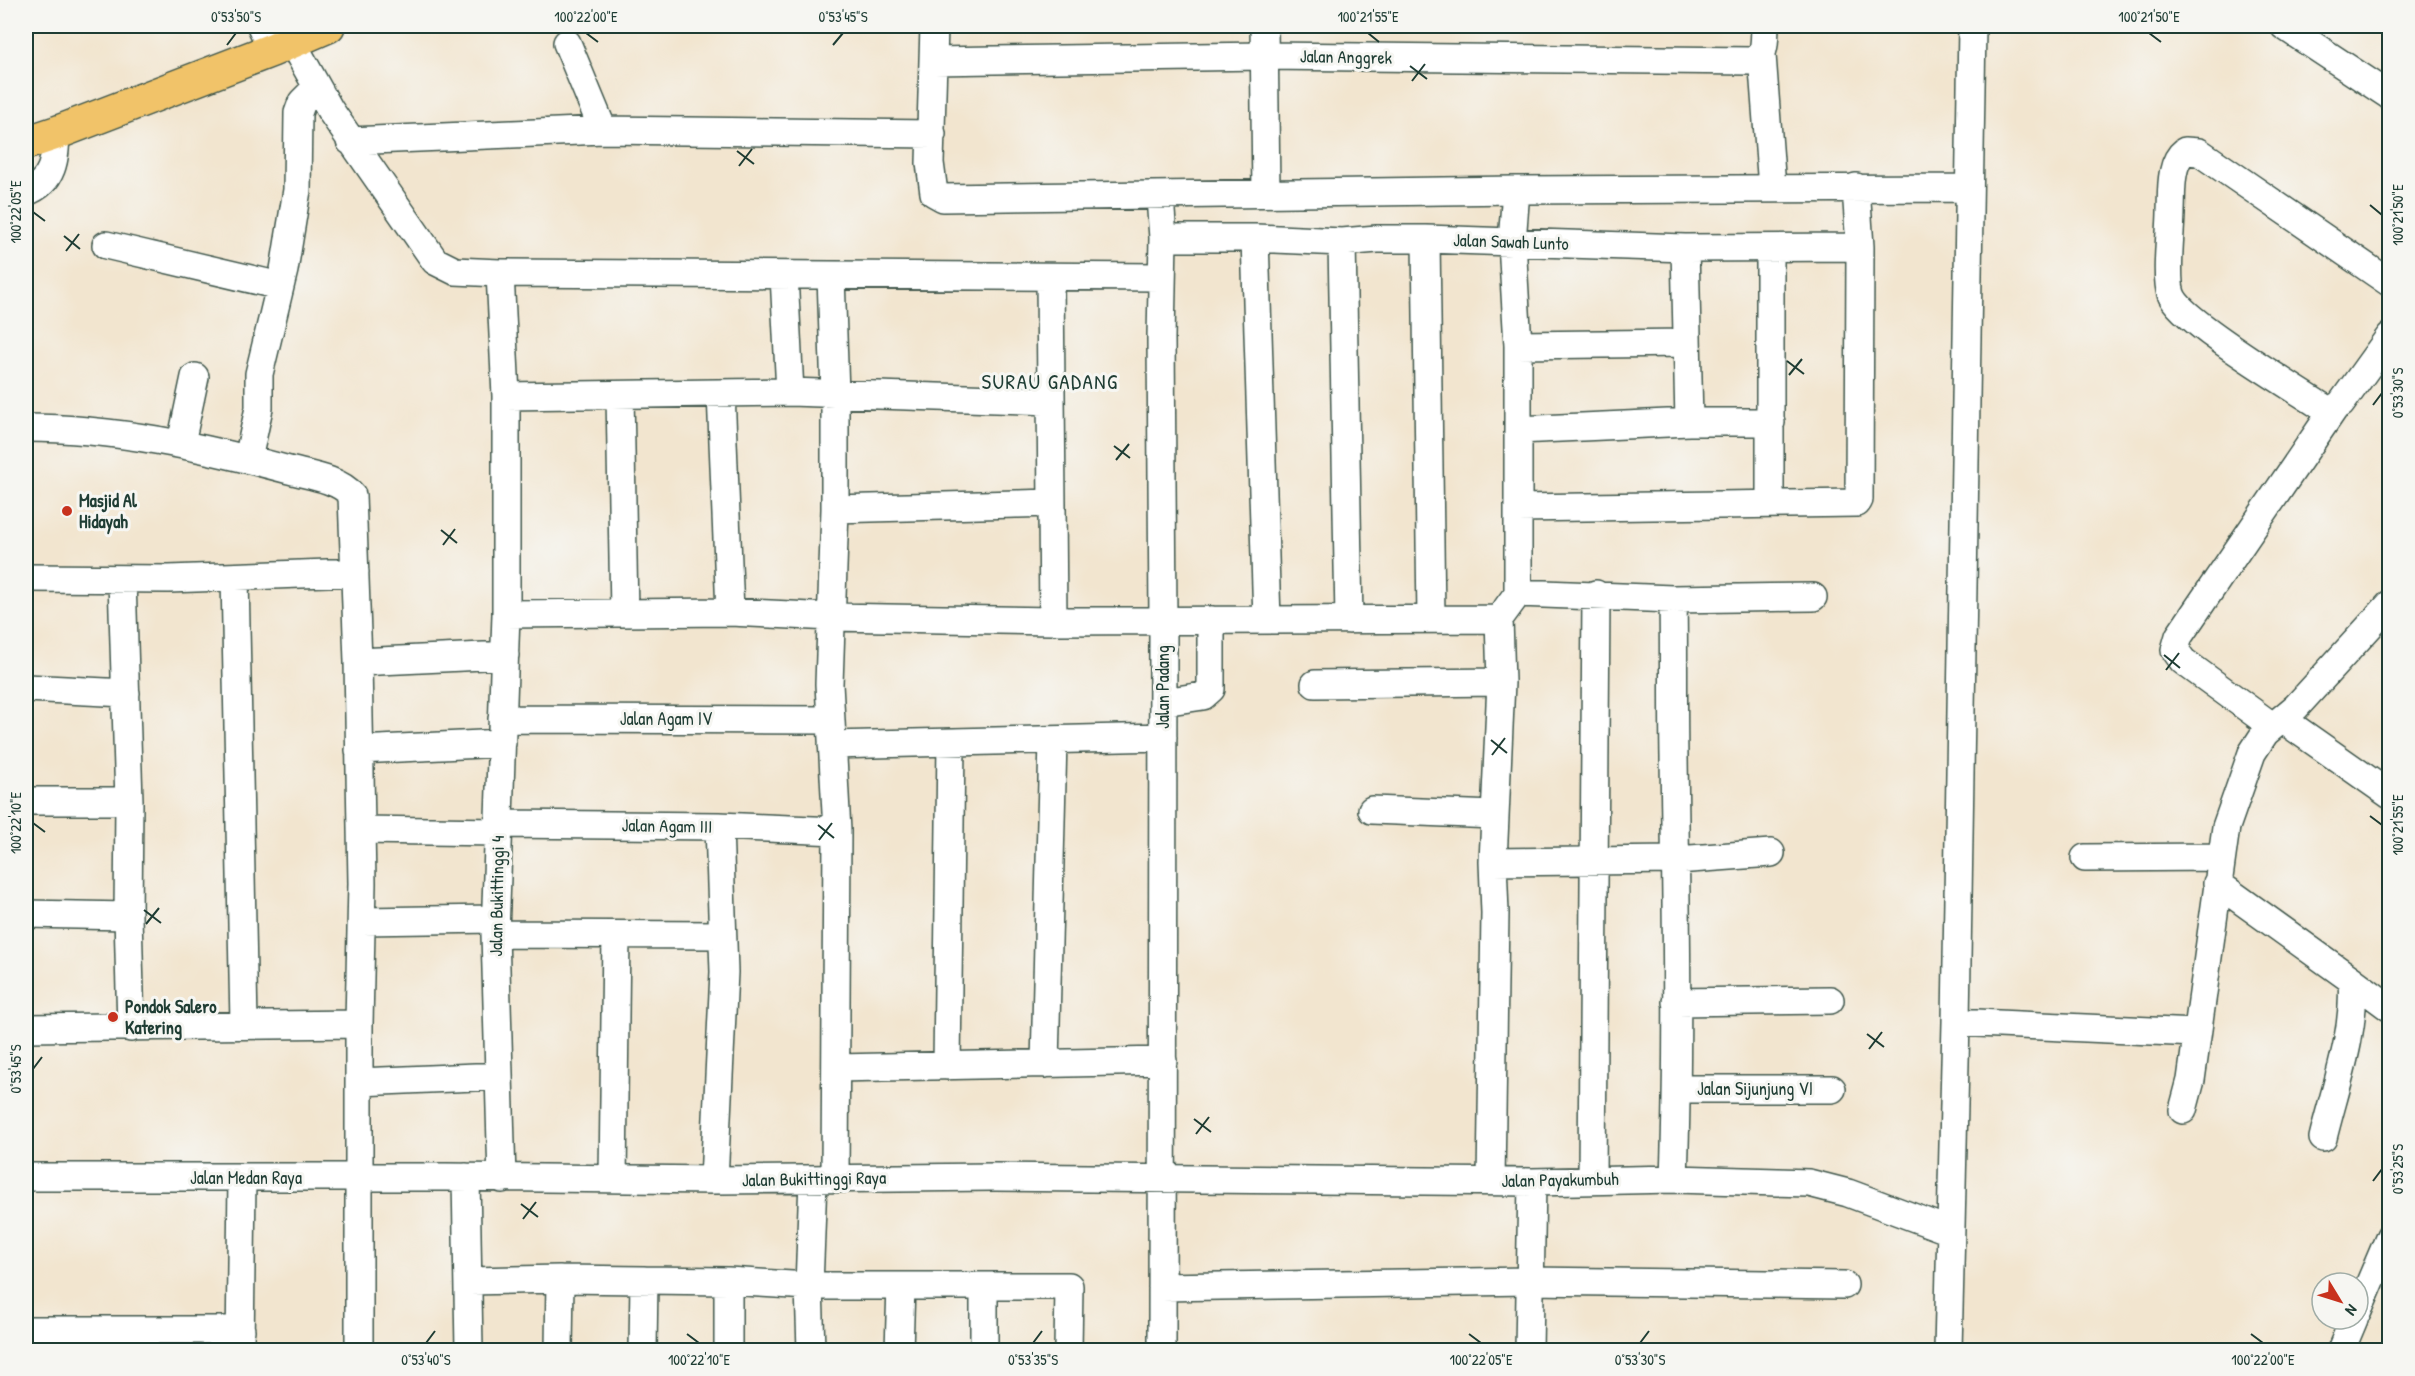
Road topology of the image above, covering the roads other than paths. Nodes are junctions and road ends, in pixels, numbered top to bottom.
1 (328, 26) edge
2 (934, 26) edge
3 (1264, 26) edge
4 (1765, 26) edge
5 (1972, 26) edge
6 (2284, 26) edge
7 (275, 39) edge
8 (567, 43) dead end
9 (1762, 55) junction
10 (1264, 56) junction
11 (934, 61) junction
12 (316, 88) junction
13 (2390, 96) edge
14 (603, 130) junction
15 (932, 134) junction
16 (41, 138) edge
17 (351, 141) junction
18 (1856, 187) junction
19 (1772, 188) junction
20 (1969, 188) junction
21 (1516, 190) junction
22 (26, 192) edge
23 (1266, 193) junction
24 (1160, 196) junction
25 (1162, 238) junction
26 (1255, 238) junction
27 (1426, 239) junction
28 (1342, 242) junction
29 (1512, 242) junction
30 (106, 245) dead end
31 (1860, 247) junction
32 (1685, 248) junction
33 (1770, 248) junction
34 (500, 273) junction
35 (784, 275) junction
36 (831, 276) junction
37 (1050, 277) junction
38 (1161, 277) junction
39 (2390, 283) edge
40 (280, 286) junction
41 (2390, 336) edge
42 (1687, 344) junction
43 (1518, 345) junction
44 (195, 377) dead end
45 (790, 392) junction
46 (721, 393) junction
47 (835, 394) junction
48 (620, 395) junction
49 (506, 396) junction
50 (1051, 401) junction
51 (2334, 409) junction
52 (1689, 422) junction
53 (1771, 422) junction
54 (26, 428) edge
55 (1518, 430) junction
56 (181, 443) junction
57 (248, 459) junction
58 (1052, 503) junction
59 (1770, 504) junction
60 (1519, 508) junction
61 (834, 509) junction
62 (355, 572) junction
63 (235, 577) junction
64 (26, 578) edge
65 (122, 580) junction
66 (1518, 593) junction
67 (1596, 594) junction
68 (1813, 597) dead end
69 (1673, 598) junction
70 (2390, 604) edge
71 (624, 612) junction
72 (730, 612) junction
73 (506, 614) junction
74 (832, 616) junction
75 (1499, 619) junction
76 (1163, 620) junction
77 (1211, 620) junction
78 (1267, 620) junction
79 (1349, 620) junction
80 (1431, 620) junction
81 (1053, 621) junction
82 (505, 655) junction
83 (358, 662) junction
84 (1501, 682) junction
85 (1315, 684) dead end
86 (26, 688) edge
87 (126, 693) junction
88 (1163, 702) junction
89 (2277, 722) junction
90 (502, 731) junction
91 (831, 733) junction
92 (1163, 738) junction
93 (1053, 740) junction
94 (951, 743) junction
95 (358, 750) junction
96 (2390, 795) edge
97 (26, 801) edge
98 (129, 801) junction
99 (1372, 810) dead end
100 (1494, 815) junction
101 (719, 826) junction
102 (498, 828) junction
103 (360, 830) junction
104 (837, 831) junction
105 (1771, 853) dead end
106 (2220, 857) junction
107 (2085, 858) dead end
108 (1677, 860) junction
109 (1493, 862) junction
110 (1595, 862) junction
111 (2217, 884) junction
112 (26, 914) edge
113 (128, 916) junction
114 (362, 921) junction
115 (495, 927) junction
116 (615, 934) junction
117 (722, 935) junction
118 (2352, 980) junction
119 (1830, 1000) dead end
120 (1676, 1002) junction
121 (2390, 1008) edge
122 (1956, 1022) junction
123 (244, 1024) junction
124 (358, 1024) junction
125 (26, 1028) edge
126 (131, 1028) junction
127 (2196, 1033) junction
128 (1163, 1061) junction
129 (1045, 1064) junction
130 (947, 1066) junction
131 (837, 1068) junction
132 (499, 1076) junction
133 (359, 1082) junction
134 (1677, 1089) junction
135 (1832, 1089) dead end
136 (2183, 1110) dead end
137 (2323, 1138) dead end
138 (26, 1177) edge
139 (359, 1177) junction
140 (466, 1177) junction
141 (242, 1178) junction
142 (1161, 1178) junction
143 (502, 1179) junction
144 (612, 1179) junction
145 (824, 1179) junction
146 (1592, 1179) junction
147 (1674, 1179) junction
148 (714, 1180) junction
149 (1491, 1181) junction
150 (1532, 1182) junction
151 (1950, 1231) junction
152 (2390, 1236) edge
153 (560, 1279) junction
154 (644, 1280) junction
155 (470, 1281) junction
156 (728, 1281) junction
157 (1529, 1281) junction
158 (2370, 1283) edge
159 (1844, 1285) dead end
160 (809, 1286) junction
161 (902, 1286) junction
162 (984, 1287) junction
163 (1162, 1287) junction
164 (26, 1330) edge
165 (2349, 1331) edge
166 (240, 1340) edge
167 (358, 1350) edge
168 (470, 1350) edge
169 (559, 1350) edge
170 (643, 1350) edge
171 (728, 1350) edge
172 (811, 1350) edge
173 (899, 1350) edge
174 (984, 1350) edge
175 (1068, 1350) edge
176 (1162, 1350) edge
177 (1529, 1350) edge
178 (1948, 1350) edge
179 (2341, 1350) edge

1 - 7 main road
2 - 11 street
3 - 10 street
4 - 9 street
5 - 20 street
6 - 13 street
7 - 12 street
7 - 16 main road
8 - 14 street
9 - 10 street, Jalan Anggrek
9 - 19 street
10 - 11 street, Jalan Anggrek
10 - 23 street
11 - 15 street
12 - 17 street
12 - 40 street
14 - 15 street
14 - 17 street
15 - 24 street
16 - 22 street
17 - 34 street
18 - 19 street
18 - 20 street
18 - 31 street
19 - 21 street
20 - 122 street
21 - 23 street
21 - 29 street
23 - 24 street
24 - 25 street, Jalan Padang
25 - 26 street, Jalan Sawah Lunto
25 - 38 street, Jalan Padang
26 - 28 street, Jalan Sawah Lunto
26 - 78 street
27 - 28 street, Jalan Sawah Lunto
27 - 29 street, Jalan Sawah Lunto
27 - 80 street
28 - 79 street
29 - 32 street, Jalan Sawah Lunto
29 - 43 street
30 - 40 street
31 - 33 street, Jalan Sawah Lunto
31 - 59 street
32 - 33 street, Jalan Sawah Lunto
32 - 42 street
33 - 53 street
34 - 35 street
34 - 49 street, Jalan Bukittinggi 4
35 - 36 street
35 - 45 street
36 - 37 street
36 - 47 street
37 - 38 street
37 - 50 street
38 - 76 street, Jalan Padang
39 - 51 street
40 - 57 street
41 - 51 street
42 - 43 street
42 - 52 street
43 - 55 street
44 - 56 street
45 - 46 street
45 - 47 street
46 - 48 street
46 - 72 street
47 - 50 street
47 - 61 street
48 - 49 street
48 - 71 street
49 - 73 street, Jalan Bukittinggi 4
50 - 58 street
51 - 89 street
52 - 53 street
52 - 55 street
53 - 59 street
54 - 56 street
55 - 60 street
56 - 57 street
57 - 62 street
58 - 61 street
58 - 81 street
59 - 60 street
60 - 66 street
61 - 74 street
62 - 63 street
62 - 83 street
63 - 65 street
63 - 123 street
64 - 65 street
65 - 87 street
66 - 67 street
66 - 75 street
67 - 69 street
67 - 110 street
68 - 69 street
69 - 108 street
70 - 89 street
71 - 72 street
71 - 73 street
72 - 74 street
73 - 82 street, Jalan Bukittinggi 4
74 - 81 street
74 - 91 street
75 - 80 street
75 - 84 street
76 - 77 street
76 - 81 street
76 - 88 street, Jalan Padang
77 - 78 street
77 - 88 street
78 - 79 street
79 - 80 street
82 - 83 street
82 - 90 street, Jalan Bukittinggi 4
83 - 95 street
84 - 85 street
84 - 100 street
86 - 87 street
87 - 98 street
88 - 92 street, Jalan Padang
89 - 96 street
89 - 106 street
90 - 91 street, Jalan Agam IV
90 - 95 street, Jalan Agam IV
90 - 102 street, Jalan Bukittinggi 4
91 - 94 street, Jalan Agam IV
91 - 104 street
92 - 93 street, Jalan Agam IV
92 - 128 street, Jalan Padang
93 - 94 street, Jalan Agam IV
93 - 129 street
94 - 130 street
95 - 103 street
97 - 98 street
98 - 113 street
99 - 100 street
100 - 109 street
101 - 102 street, Jalan Agam III
101 - 104 street, Jalan Agam III
101 - 117 street
102 - 103 street, Jalan Agam III
102 - 115 street, Jalan Bukittinggi 4
103 - 114 street
104 - 131 street
105 - 108 street
106 - 107 street
106 - 111 street
108 - 110 street
108 - 120 street
109 - 110 street
109 - 149 street
110 - 146 street
111 - 118 street
111 - 127 street
112 - 113 street
113 - 126 street
114 - 115 street
114 - 124 street
115 - 116 street
115 - 132 street, Jalan Bukittinggi 4
116 - 117 street
116 - 144 street
117 - 148 street
118 - 121 street
118 - 137 street
119 - 120 street
120 - 134 street
122 - 127 street
122 - 151 street
123 - 124 street
123 - 126 street
124 - 133 street
125 - 126 street
127 - 136 street
128 - 129 street
128 - 142 street, Jalan Padang
129 - 130 street
130 - 131 street
131 - 145 street
132 - 133 street
132 - 143 street, Jalan Bukittinggi 4
133 - 139 street
134 - 135 street, Jalan Sijunjung VI
134 - 147 street
138 - 141 street, Jalan Medan Raya
139 - 140 street, Jalan Medan Raya
139 - 141 street, Jalan Medan Raya
139 - 167 street
140 - 143 street, Jalan Bukittinggi Raya
140 - 155 street
141 - 166 street
142 - 145 street, Jalan Bukittinggi Raya
142 - 149 street, Jalan Payakumbuh
142 - 163 street, Jalan Padang
143 - 144 street, Jalan Bukittinggi Raya
144 - 148 street, Jalan Bukittinggi Raya
145 - 148 street, Jalan Bukittinggi Raya
145 - 160 street
146 - 147 street, Jalan Payakumbuh
146 - 150 street, Jalan Payakumbuh
147 - 151 street, Jalan Payakumbuh
149 - 150 street, Jalan Payakumbuh
150 - 157 street
151 - 178 street
152 - 158 street
153 - 154 street
153 - 155 street
153 - 169 street
154 - 156 street
154 - 170 street
155 - 168 street
156 - 160 street
156 - 171 street
157 - 159 street
157 - 163 street
157 - 177 street
160 - 161 street
160 - 172 street
161 - 162 street
161 - 173 street
162 - 174 street
162 - 175 street
163 - 176 street, Jalan Padang
164 - 166 street
165 - 179 street

